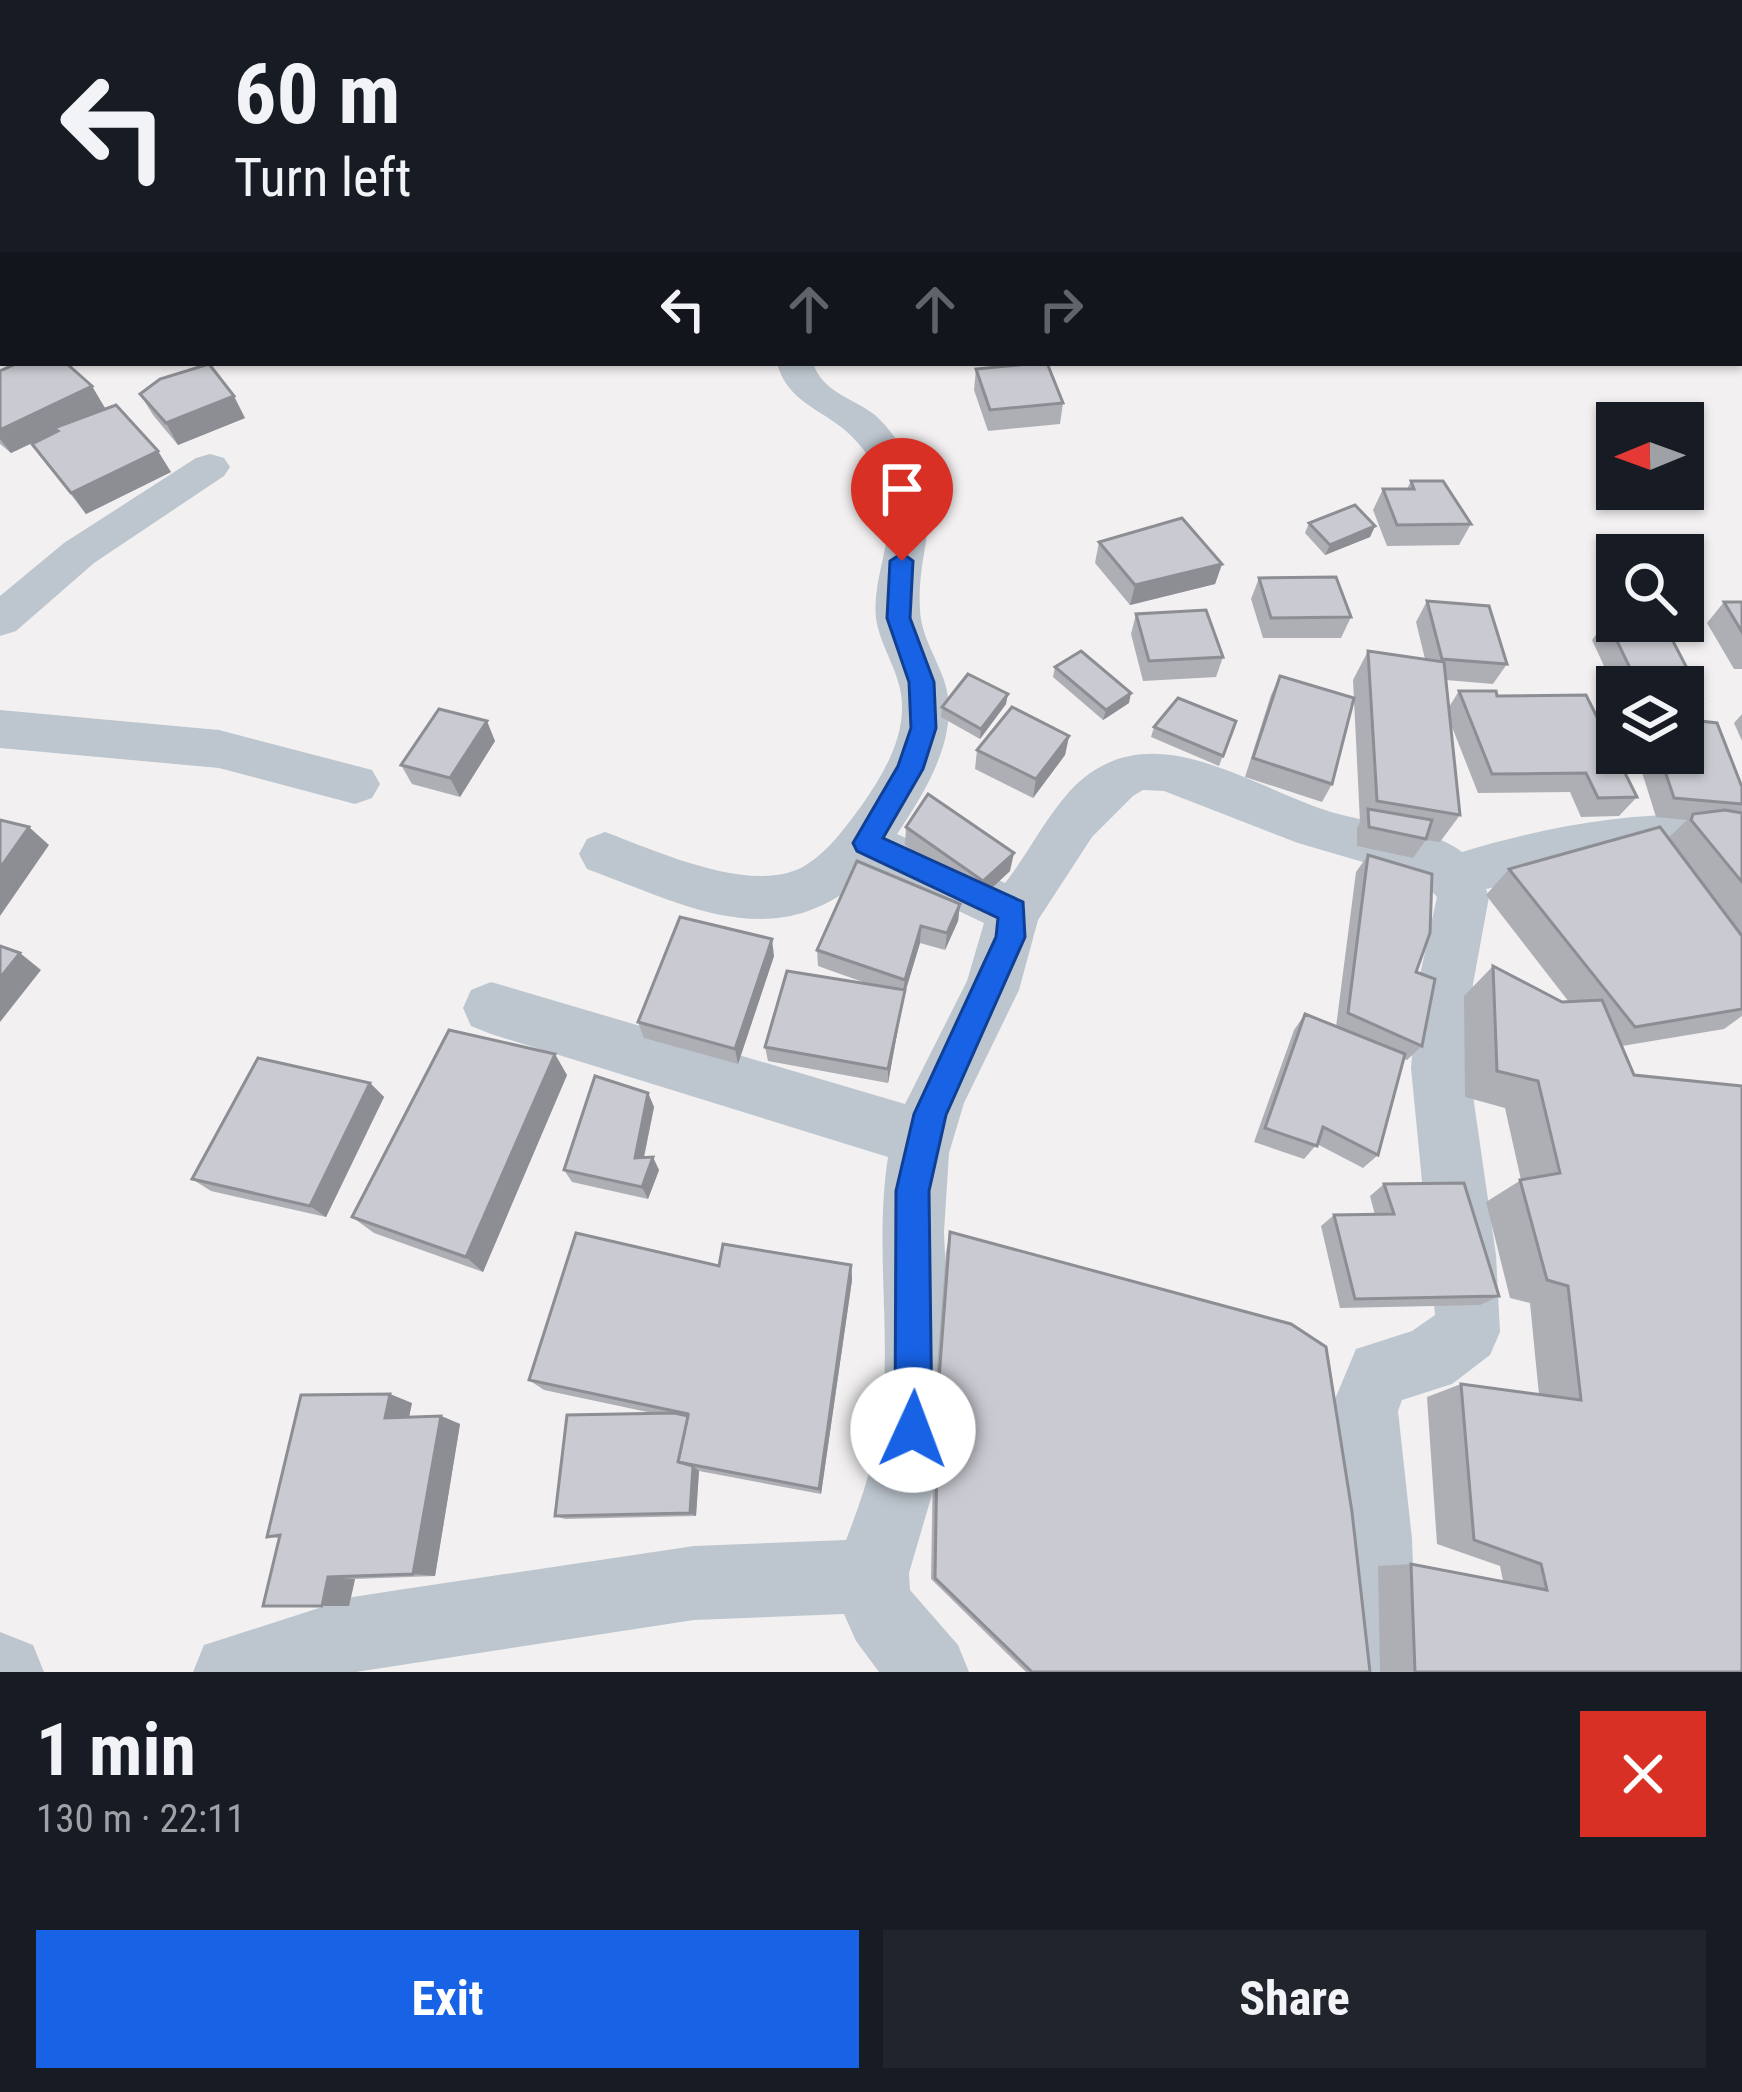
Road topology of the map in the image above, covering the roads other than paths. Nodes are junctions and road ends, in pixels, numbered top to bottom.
1 (795, 366) edge
2 (210, 467) dead end
3 (0, 620) edge
4 (0, 729) edge
5 (355, 784) dead end
6 (1742, 837) edge
7 (866, 843) junction
8 (605, 854) dead end
9 (1453, 878) junction
10 (1012, 911) junction
11 (490, 1008) dead end
12 (924, 1138) junction
13 (871, 1576) junction
14 (231, 1672) edge
15 (931, 1672) edge
16 (1379, 1672) edge

1 - 7 street
2 - 3 street
4 - 5 street
6 - 9 street
7 - 8 street
7 - 10 street
9 - 10 street
9 - 16 street
10 - 12 street
11 - 12 street
12 - 13 street
13 - 14 street
13 - 15 street

